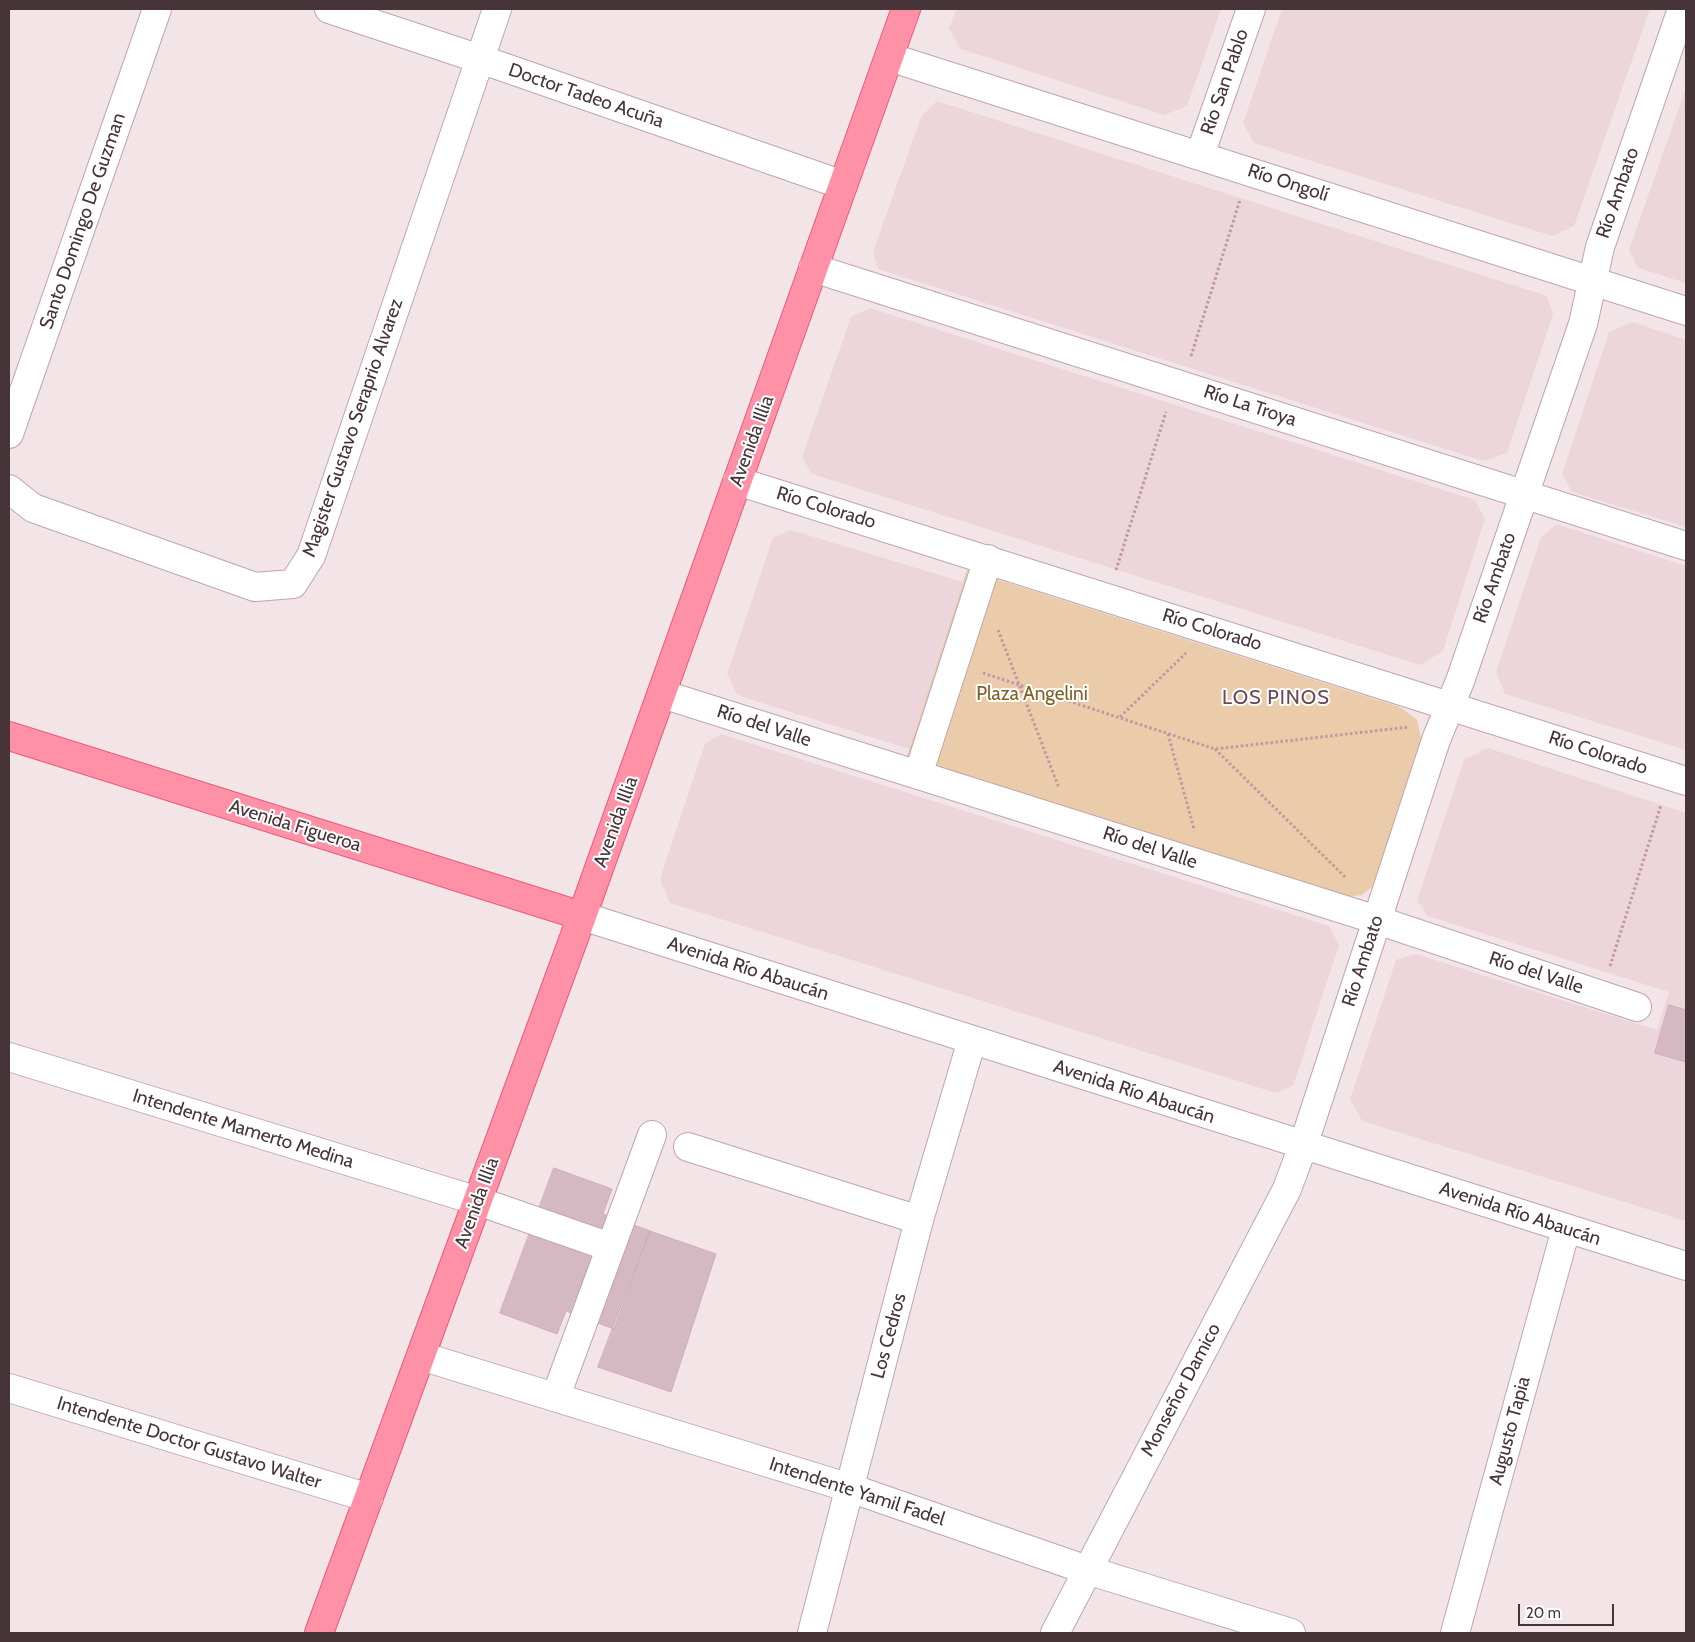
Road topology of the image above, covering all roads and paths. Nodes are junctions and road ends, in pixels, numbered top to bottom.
1 (157, 9) edge
2 (329, 9) edge
3 (497, 9) edge
4 (906, 9) edge
5 (1251, 9) edge
6 (1682, 9) edge
7 (889, 57) junction
8 (480, 59) junction
9 (1200, 155) junction
10 (843, 185) junction
11 (813, 268) junction
12 (1591, 281) junction
13 (1686, 311) edge
14 (9, 434) edge
15 (737, 481) junction
16 (9, 489) edge
17 (1524, 493) junction
18 (1686, 546) edge
19 (988, 559) junction
20 (998, 629) dead end
21 (1180, 647) dead end
22 (954, 663) junction
23 (1019, 685) junction
24 (662, 694) junction
25 (1450, 705) junction
26 (1120, 718) junction
27 (1404, 722) dead end
28 (1409, 727) junction
29 (1168, 733) junction
30 (1410, 735) dead end
31 (9, 736) edge
32 (1214, 749) junction
33 (918, 775) junction
34 (1680, 779) edge
35 (1060, 791) dead end
36 (1195, 833) dead end
37 (1349, 880) dead end
38 (582, 916) junction
39 (1377, 920) junction
40 (1600, 995) junction
41 (1638, 1007) dead end
42 (972, 1040) junction
43 (9, 1057) edge
44 (652, 1135) dead end
45 (688, 1146) dead end
46 (1303, 1146) junction
47 (478, 1200) junction
48 (920, 1220) junction
49 (1566, 1229) junction
50 (610, 1247) junction
51 (1686, 1266) edge
52 (421, 1356) junction
53 (9, 1388) edge
54 (556, 1396) junction
55 (850, 1488) junction
56 (369, 1498) junction
57 (1087, 1570) junction
58 (319, 1633) edge
59 (812, 1633) edge
60 (1054, 1633) edge
61 (1291, 1633) edge
62 (1455, 1633) edge

1 - 14 street, Santo Domingo De Guzman
2 - 8 street, Doctor Tadeo Acuña
3 - 8 street, Magister Gustavo Seraprio Alvarez
4 - 7 main road, Avenida Illia
5 - 9 street, Río San Pablo
6 - 12 street, Río Ambato
7 - 9 street, Río Ongolí
7 - 10 main road, Avenida Illia
8 - 10 street, Doctor Tadeo Acuña
8 - 16 street, Magister Gustavo Seraprio Alvarez
9 - 12 street, Río Ongolí
10 - 11 main road, Avenida Illia
11 - 15 main road, Avenida Illia
11 - 17 street, Río La Troya
12 - 13 street, Río Ongolí
12 - 17 street, Río Ambato
15 - 19 street, Río Colorado
15 - 24 main road, Avenida Illia
17 - 18 street, Río La Troya
17 - 25 street, Río Ambato
19 - 22 street
19 - 25 street, Río Colorado
20 - 23 path
21 - 26 path
22 - 23 path
22 - 33 street
23 - 26 path
23 - 35 path
24 - 33 street, Río del Valle
24 - 38 main road, Avenida Illia
25 - 34 street, Río Colorado
25 - 39 street, Río Ambato
26 - 29 path
27 - 28 path
28 - 30 path
28 - 32 path
29 - 32 path
29 - 36 path
31 - 38 main road, Avenida Figueroa
32 - 37 path
33 - 39 street, Río del Valle
34 - 40 path
38 - 42 street, Avenida Río Abaucán
38 - 47 main road, Avenida Illia
39 - 40 street, Río del Valle
39 - 46 street, Río Ambato
40 - 41 street, Río del Valle
42 - 46 street, Avenida Río Abaucán
42 - 48 street, Los Cedros
43 - 47 street, Intendente Mamerto Medina
44 - 50 street
45 - 48 street
46 - 49 street, Avenida Río Abaucán
46 - 57 street, Monseñor Damico
47 - 50 street, Intendente Mamerto Medina
47 - 52 main road, Avenida Illia
48 - 55 street, Los Cedros
49 - 51 street, Avenida Río Abaucán
49 - 62 street, Augusto Tapia
50 - 54 street
52 - 54 street, Intendente Yamil Fadel
52 - 56 main road, Avenida Illia
53 - 56 street, Intendente Doctor Gustavo Walter
54 - 55 street, Intendente Yamil Fadel
55 - 57 street, Intendente Yamil Fadel
55 - 59 street, Los Cedros
56 - 58 main road, Avenida Illia
57 - 60 street, Monseñor Damico
57 - 61 street, Intendente Yamil Fadel

